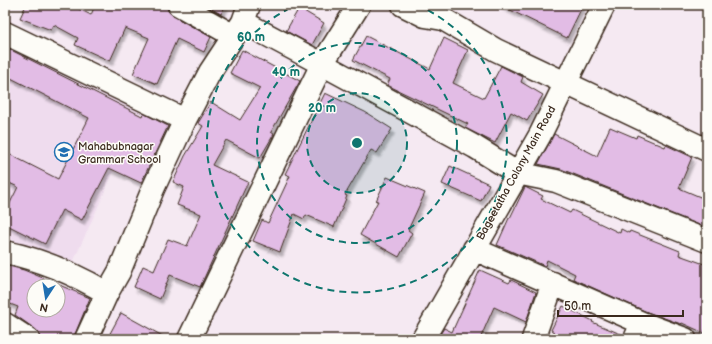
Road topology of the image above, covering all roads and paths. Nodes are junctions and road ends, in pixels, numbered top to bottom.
1 (179, 5) edge
2 (359, 5) edge
3 (403, 5) edge
4 (604, 5) edge
5 (446, 12) edge
6 (242, 21) edge
7 (5, 33) edge
8 (322, 64) junction
9 (565, 83) junction
10 (185, 120) junction
11 (707, 150) edge
12 (517, 174) junction
13 (707, 241) edge
14 (474, 249) junction
15 (5, 252) edge
16 (553, 283) junction
17 (107, 292) junction
18 (5, 324) edge
19 (639, 331) edge
20 (28, 339) edge
21 (86, 339) edge
22 (188, 339) edge
23 (423, 339) edge
24 (534, 339) edge
25 (685, 339) edge

1 - 6 street
2 - 8 street
3 - 5 street
4 - 9 street, Bageetatha Colony Main Road
5 - 9 street
6 - 8 street
6 - 10 street
7 - 10 street
8 - 12 street
8 - 22 street
9 - 11 street
9 - 12 street, Bageetatha Colony Main Road
10 - 17 street
12 - 13 street
12 - 14 street, Bageetatha Colony Main Road
14 - 16 street
14 - 23 street, Bageetatha Colony Main Road
15 - 17 street
16 - 19 street
16 - 24 street
17 - 21 street
18 - 20 street
19 - 25 street

